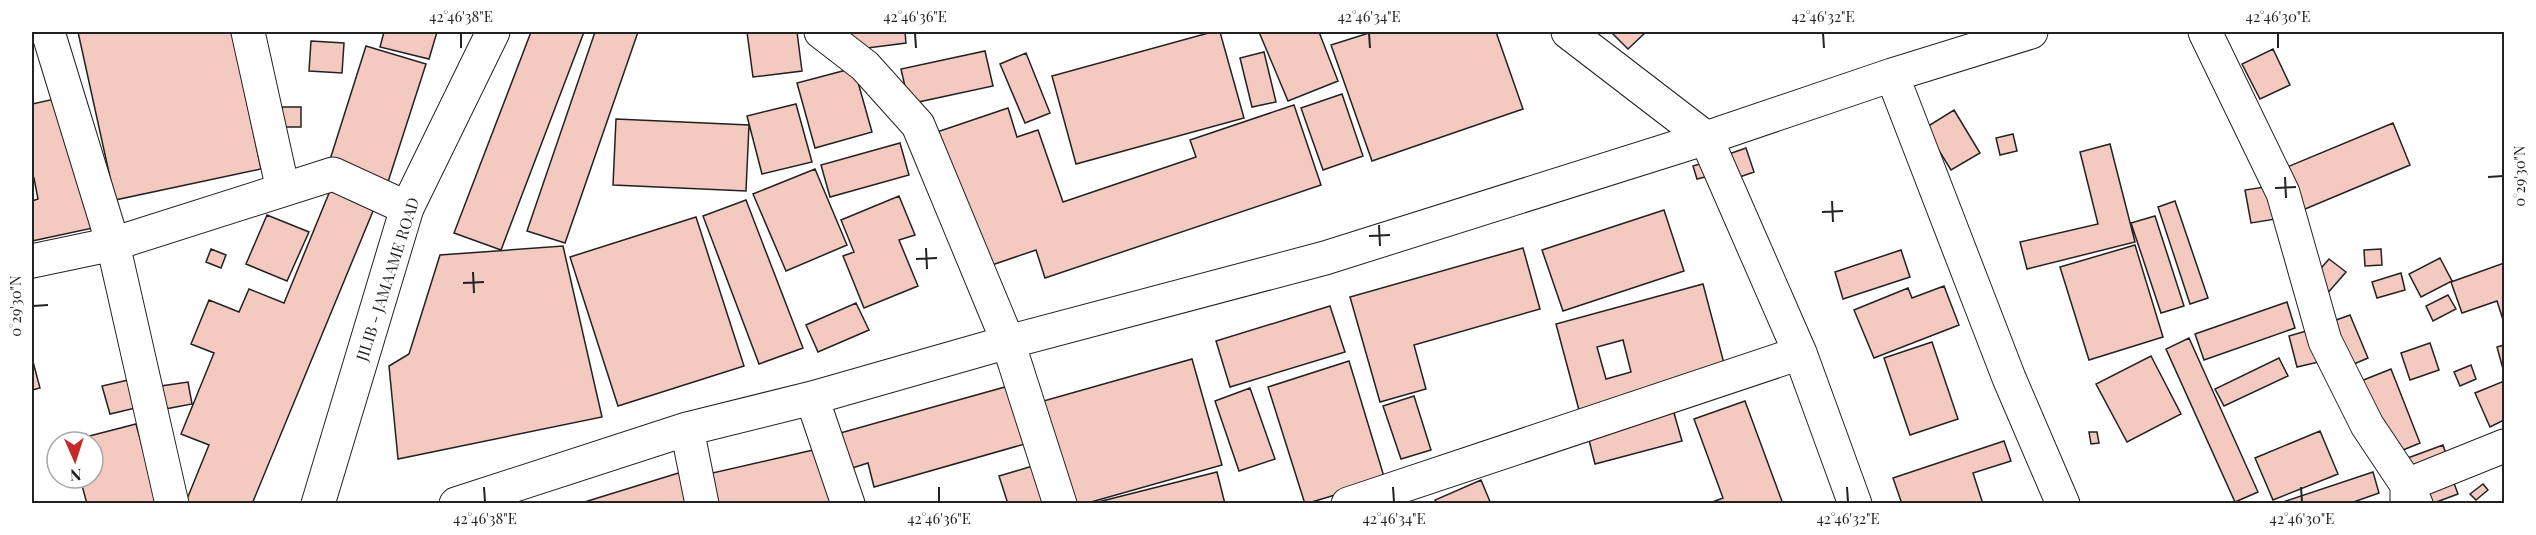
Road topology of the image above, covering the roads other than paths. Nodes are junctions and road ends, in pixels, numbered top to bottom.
1 (48, 32) edge
2 (248, 32) edge
3 (493, 32) edge
4 (820, 32) edge
5 (1568, 32) edge
6 (2031, 32) edge
7 (2205, 32) edge
8 (1970, 40) edge
9 (1892, 75) junction
10 (1706, 138) junction
11 (284, 190) junction
12 (407, 208) junction
13 (113, 244) junction
14 (32, 261) edge
15 (1008, 342) junction
16 (1800, 353) junction
17 (812, 398) junction
18 (687, 429) junction
19 (2505, 446) edge
20 (2410, 497) edge
21 (172, 504) edge
22 (318, 504) edge
23 (456, 504) edge
24 (702, 504) edge
25 (848, 504) edge
26 (1060, 504) edge
27 (1348, 504) edge
28 (1855, 504) edge
29 (2063, 504) edge

1 - 13 street
2 - 11 street
3 - 12 street, JILIB - JAMAAME ROAD
4 - 15 street
5 - 10 street
6 - 8 street
7 - 20 street
8 - 9 street
9 - 10 street
9 - 29 street
10 - 15 street
10 - 16 street
11 - 12 street
11 - 13 street
12 - 22 street, JILIB - JAMAAME ROAD
13 - 14 street
13 - 21 street
15 - 17 street
15 - 26 street
16 - 27 street
16 - 28 street
17 - 18 street
17 - 25 street
18 - 23 street
18 - 24 street
19 - 20 street

